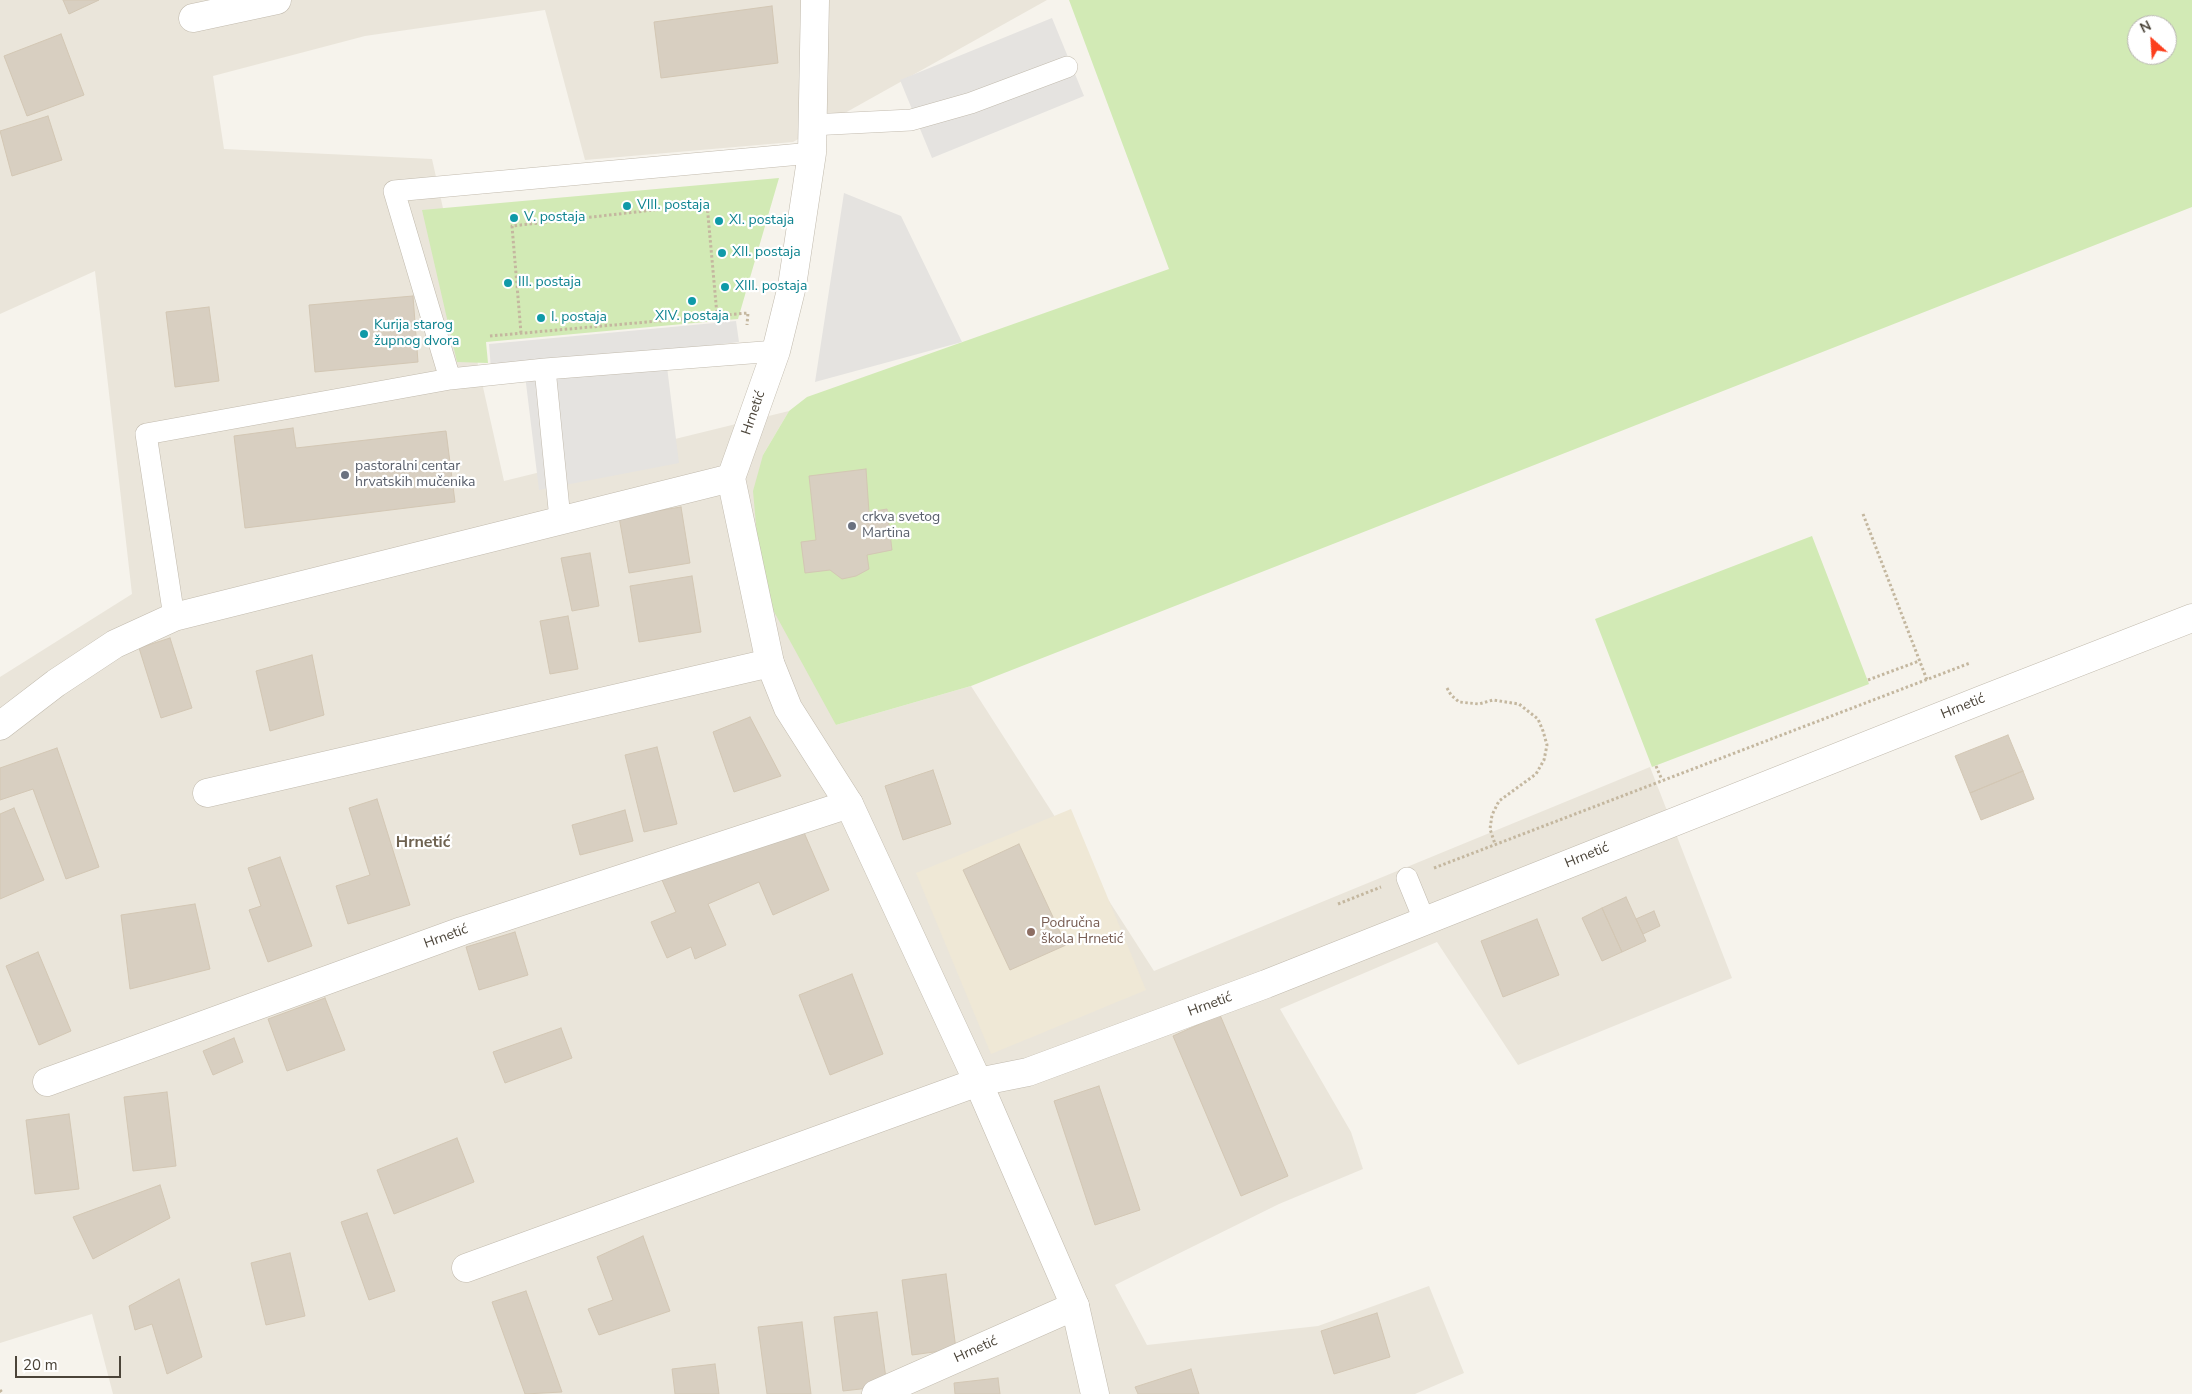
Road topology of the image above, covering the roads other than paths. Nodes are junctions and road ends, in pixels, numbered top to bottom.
1 (277, 0) edge
2 (815, 0) edge
3 (193, 18) dead end
4 (1068, 66) dead end
5 (811, 125) junction
6 (812, 153) junction
7 (776, 351) junction
8 (545, 369) junction
9 (450, 379) junction
10 (731, 478) junction
11 (560, 519) junction
12 (174, 617) junction
13 (2192, 618) edge
14 (770, 663) junction
15 (0, 726) edge
16 (207, 793) dead end
17 (849, 804) junction
18 (1407, 878) road end
19 (1425, 922) junction
20 (48, 1082) dead end
21 (978, 1082) junction
22 (466, 1268) dead end
23 (1075, 1306) junction
24 (876, 1394) edge
25 (1095, 1394) edge

1 - 3 street
2 - 5 street, Hrnetić
4 - 5 lane
5 - 6 street, Hrnetić
6 - 7 street, Hrnetić
6 - 9 lane
7 - 8 lane
7 - 10 street, Hrnetić
8 - 9 lane
8 - 11 lane
9 - 12 lane
10 - 11 street
10 - 14 street
11 - 12 street
12 - 15 street
13 - 19 street, Hrnetić
14 - 16 street
14 - 17 street
17 - 20 street, Hrnetić
17 - 21 street
18 - 19 lane
19 - 21 street, Hrnetić
21 - 22 street, Hrnetić
21 - 23 street
23 - 24 street, Hrnetić
23 - 25 street

